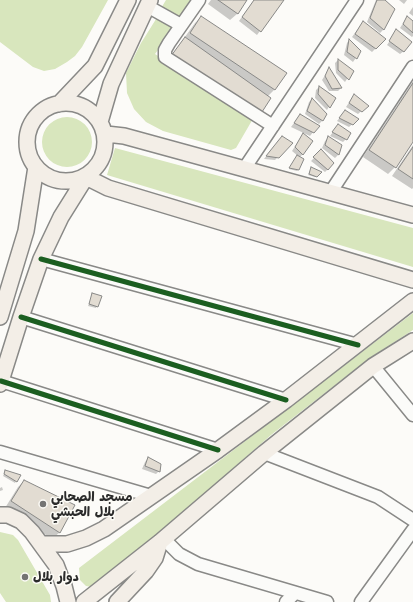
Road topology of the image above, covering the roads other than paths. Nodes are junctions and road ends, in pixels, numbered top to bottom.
1 (128, 0) edge
2 (199, 0) edge
3 (357, 0) edge
4 (148, 3) edge
5 (181, 25) junction
6 (413, 67) edge
7 (59, 104) junction
8 (273, 126) junction
9 (103, 128) junction
10 (36, 167) junction
11 (244, 169) junction
12 (86, 177) junction
13 (330, 193) junction
14 (413, 215) edge
15 (41, 259) junction
16 (413, 280) edge
17 (413, 301) edge
18 (0, 317) edge
19 (21, 317) junction
20 (413, 341) edge
21 (358, 345) junction
22 (373, 366) junction
23 (0, 382) edge
24 (286, 400) junction
25 (413, 415) edge
26 (218, 450) junction
27 (0, 452) edge
28 (264, 453) junction
29 (151, 496) junction
30 (3, 512) edge
31 (413, 520) edge
32 (413, 530) edge
33 (162, 541) junction
34 (42, 544) junction
35 (295, 593) junction
36 (68, 602) edge
37 (84, 602) edge
38 (117, 602) edge
39 (286, 602) edge
40 (327, 602) edge
41 (361, 602) edge

1 - 7 main road
2 - 5 street
3 - 8 street
4 - 5 street
4 - 9 main road
5 - 8 street
6 - 13 street
7 - 9 main road
7 - 10 main road
8 - 11 street
9 - 11 main road
9 - 12 main road
10 - 12 main road
10 - 18 main road
11 - 13 main road
12 - 15 main road
12 - 16 main road
13 - 14 main road
15 - 19 main road
15 - 21 street
17 - 21 main road
19 - 23 main road
19 - 24 street
20 - 22 main road
21 - 24 main road
22 - 25 street
22 - 28 main road
23 - 26 street
24 - 26 main road
26 - 29 main road
27 - 29 street
28 - 31 street
28 - 33 main road
29 - 34 main road
30 - 34 main road
32 - 41 street
33 - 35 street
33 - 37 main road
33 - 38 main road
34 - 36 main road
35 - 39 street
35 - 40 street

